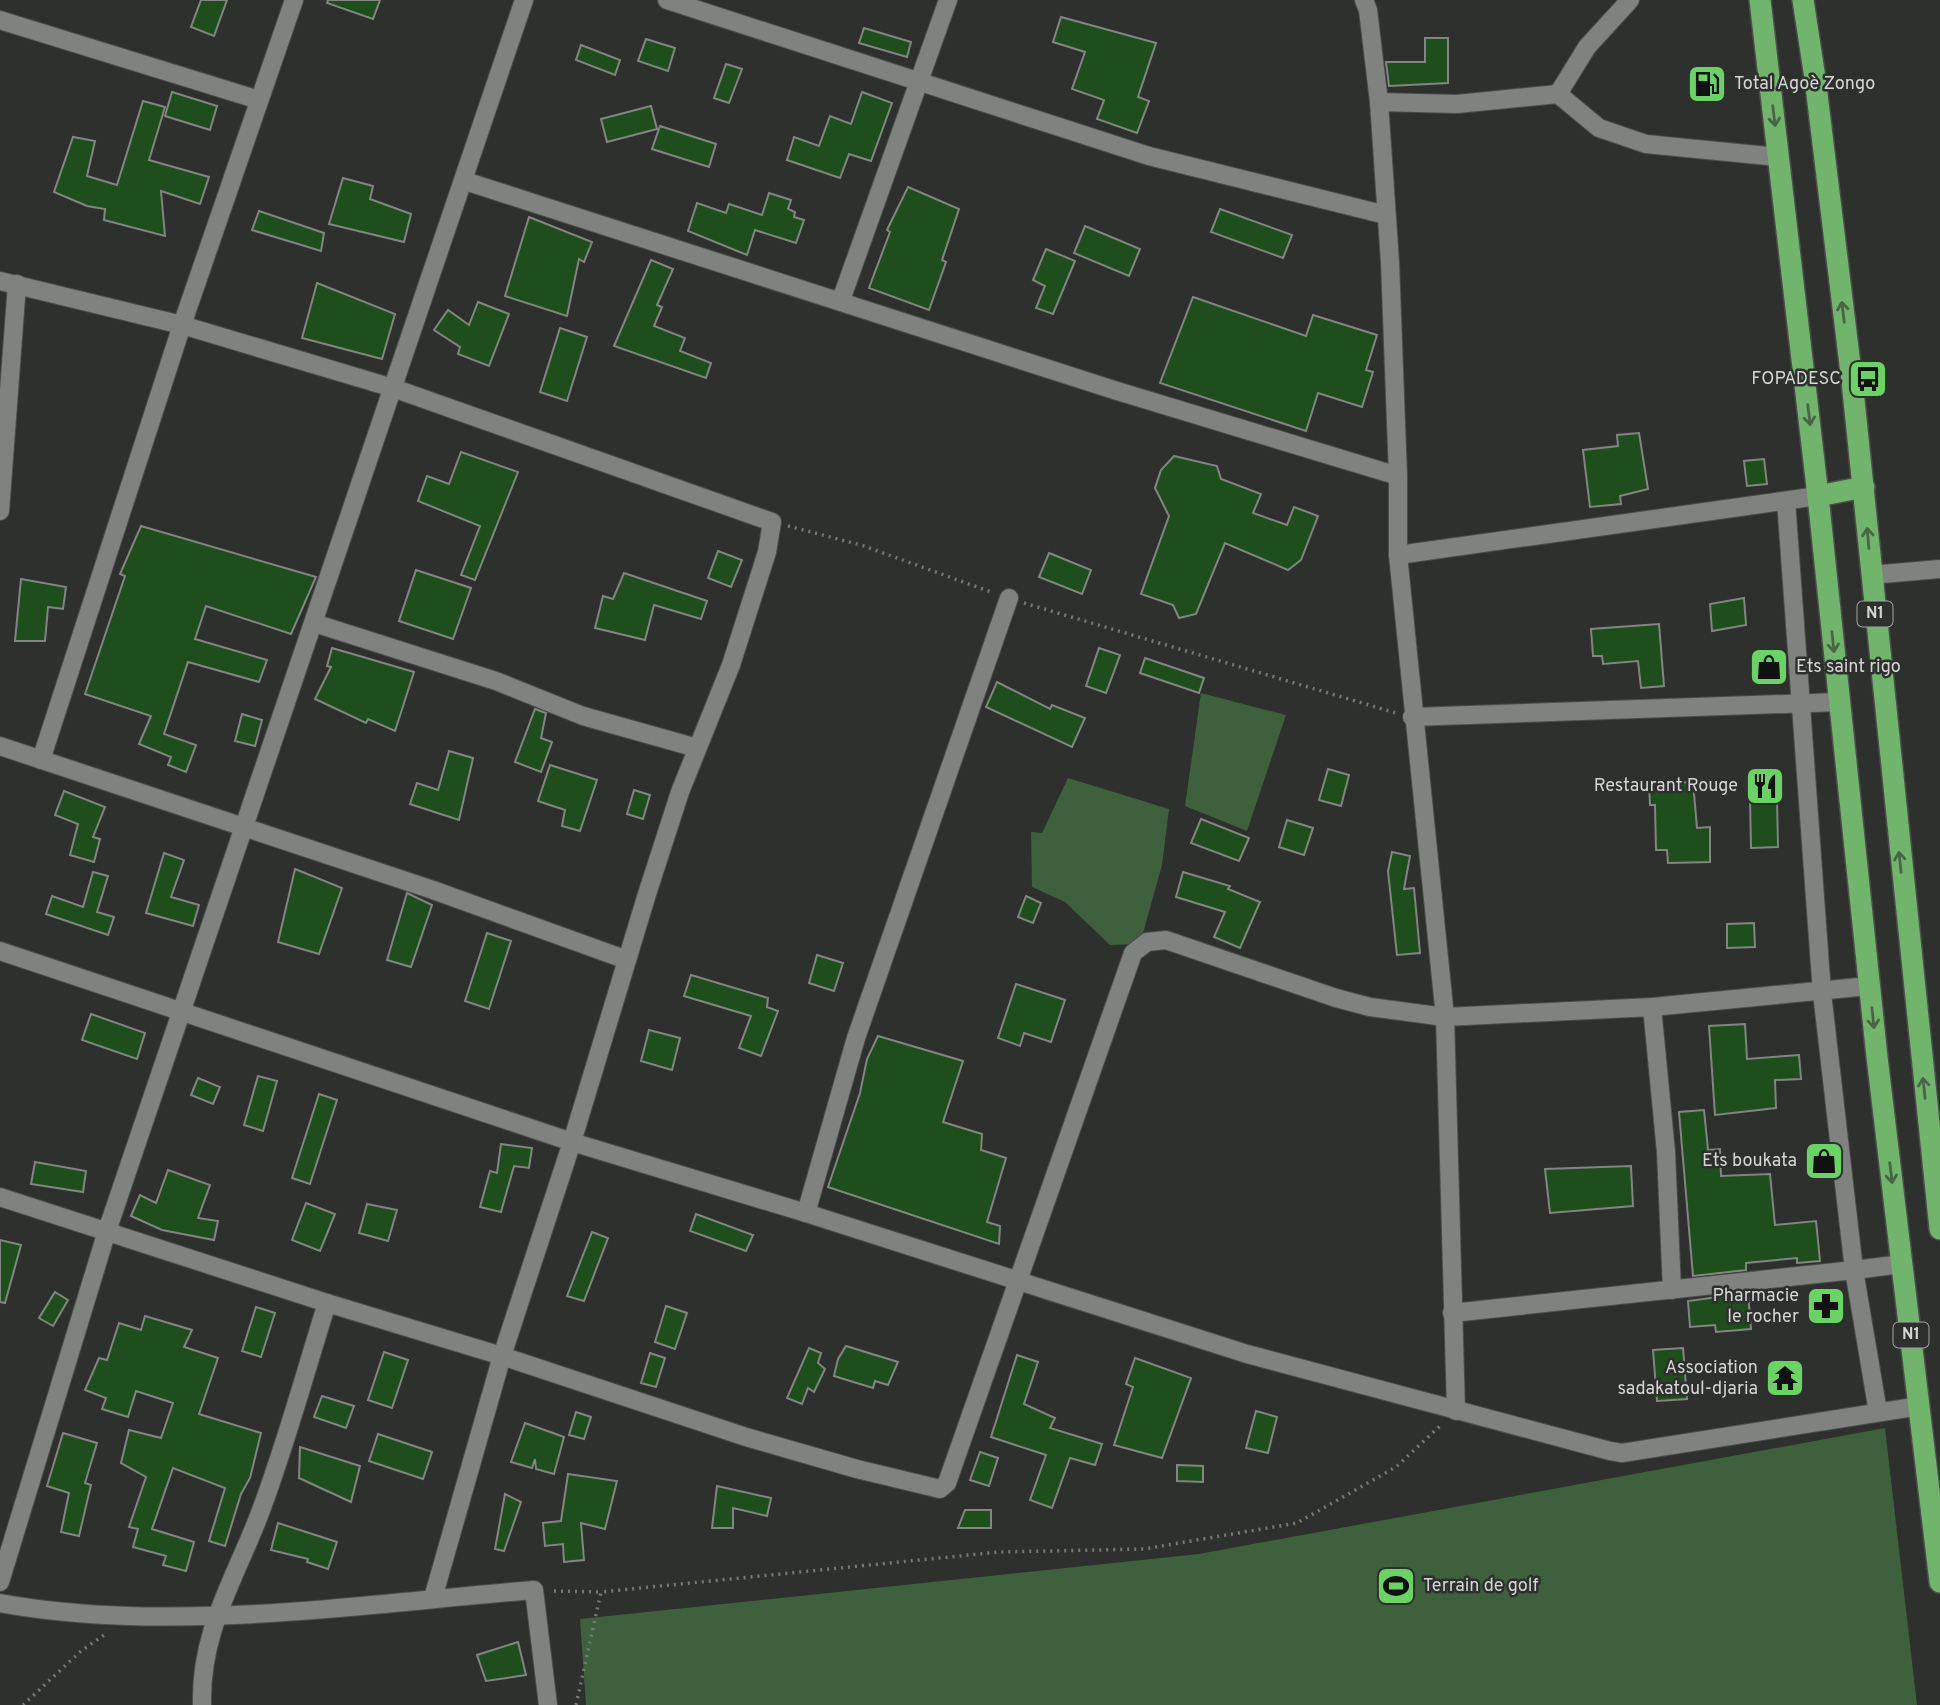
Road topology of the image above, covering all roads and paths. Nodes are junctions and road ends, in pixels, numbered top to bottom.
1 (295, 0) edge
2 (524, 0) edge
3 (667, 0) edge
4 (948, 0) edge
5 (1364, 0) edge
6 (1630, 0) edge
7 (1760, 0) edge
8 (1803, 0) edge
9 (0, 20) edge
10 (920, 81) junction
11 (1558, 94) junction
12 (259, 100) junction
13 (1379, 102) junction
14 (1778, 158) junction
15 (464, 180) junction
16 (1386, 215) junction
17 (8, 283) edge
18 (841, 300) junction
19 (182, 325) junction
20 (393, 388) junction
21 (1398, 476) junction
22 (1864, 487) junction
23 (1818, 496) junction
24 (1786, 501) junction
25 (0, 511) edge
26 (772, 522) junction
27 (1398, 555) junction
28 (1940, 569) edge
29 (1871, 575) junction
30 (1009, 598) junction
31 (314, 623) junction
32 (1839, 702) junction
33 (1801, 705) junction
34 (1412, 717) junction
35 (0, 747) edge
36 (697, 748) junction
37 (41, 760) junction
38 (244, 829) junction
39 (0, 951) edge
40 (627, 960) junction
41 (1869, 986) junction
42 (1822, 993) junction
43 (1652, 1007) junction
44 (181, 1013) junction
45 (1444, 1017) junction
46 (572, 1142) junction
47 (0, 1197) edge
48 (806, 1213) junction
49 (1940, 1229) edge
50 (107, 1231) junction
51 (1902, 1264) junction
52 (1853, 1270) junction
53 (1017, 1279) junction
54 (1672, 1290) junction
55 (327, 1303) junction
56 (1452, 1313) junction
57 (502, 1356) junction
58 (1930, 1406) edge
59 (1456, 1411) junction
60 (1878, 1412) junction
61 (0, 1582) edge
62 (1940, 1582) edge
63 (534, 1590) junction
64 (601, 1592) junction
65 (433, 1598) junction
66 (0, 1603) edge
67 (135, 1615) junction
68 (216, 1615) junction
69 (23, 1705) edge
70 (202, 1705) edge
71 (548, 1705) edge
72 (576, 1705) edge

1 - 12 street
2 - 15 street
3 - 10 street
4 - 10 street
5 - 13 street
6 - 11 street
7 -> 14 highway, N1
22 -> 8 highway, N1
9 - 12 street
10 - 16 street
10 - 18 street
11 - 13 street
11 - 14 street
12 - 19 street
13 - 16 street
14 -> 23 highway, N1
15 - 18 street
15 - 20 street
16 - 21 street
17 - 19 street
17 - 25 street
18 - 21 street
19 - 20 street
19 - 37 street
20 - 26 street
20 - 31 street
21 - 27 street
22 - 23 highway
29 -> 22 highway, N1
23 - 24 street
23 -> 32 highway, N1
24 - 27 street
24 - 33 street
26 - 30 path
26 - 36 street
27 - 34 street
28 - 29 street
49 -> 29 highway, N1
30 - 34 path
30 - 48 street
31 - 36 street
31 - 38 street
32 - 33 street
32 - 41 highway, N1
33 - 34 street
33 - 42 street
34 - 45 street
35 - 37 street
36 - 40 street
37 - 38 street
38 - 40 street
38 - 44 street
39 - 44 street
40 - 46 street
41 - 42 street
41 -> 51 highway, N1
42 - 43 street
42 - 52 street
43 - 45 street
43 - 54 street
44 - 46 street
44 - 50 street
45 - 53 street
45 - 56 street
46 - 48 street
46 - 57 street
47 - 50 street
48 - 53 street
50 - 55 street
50 - 61 street
51 - 52 street
51 - 58 highway, N1
52 - 54 street
52 - 60 street
53 - 57 street
53 - 59 street
54 - 56 street
55 - 57 street
55 - 68 street
56 - 59 street
57 - 65 street
58 - 60 street
58 - 62 highway, N1
59 - 60 street
59 - 64 path
63 - 64 path
63 - 65 street
63 - 71 street
64 - 72 path
65 - 68 street
66 - 67 street
67 - 68 street
67 - 69 path
68 - 70 street

